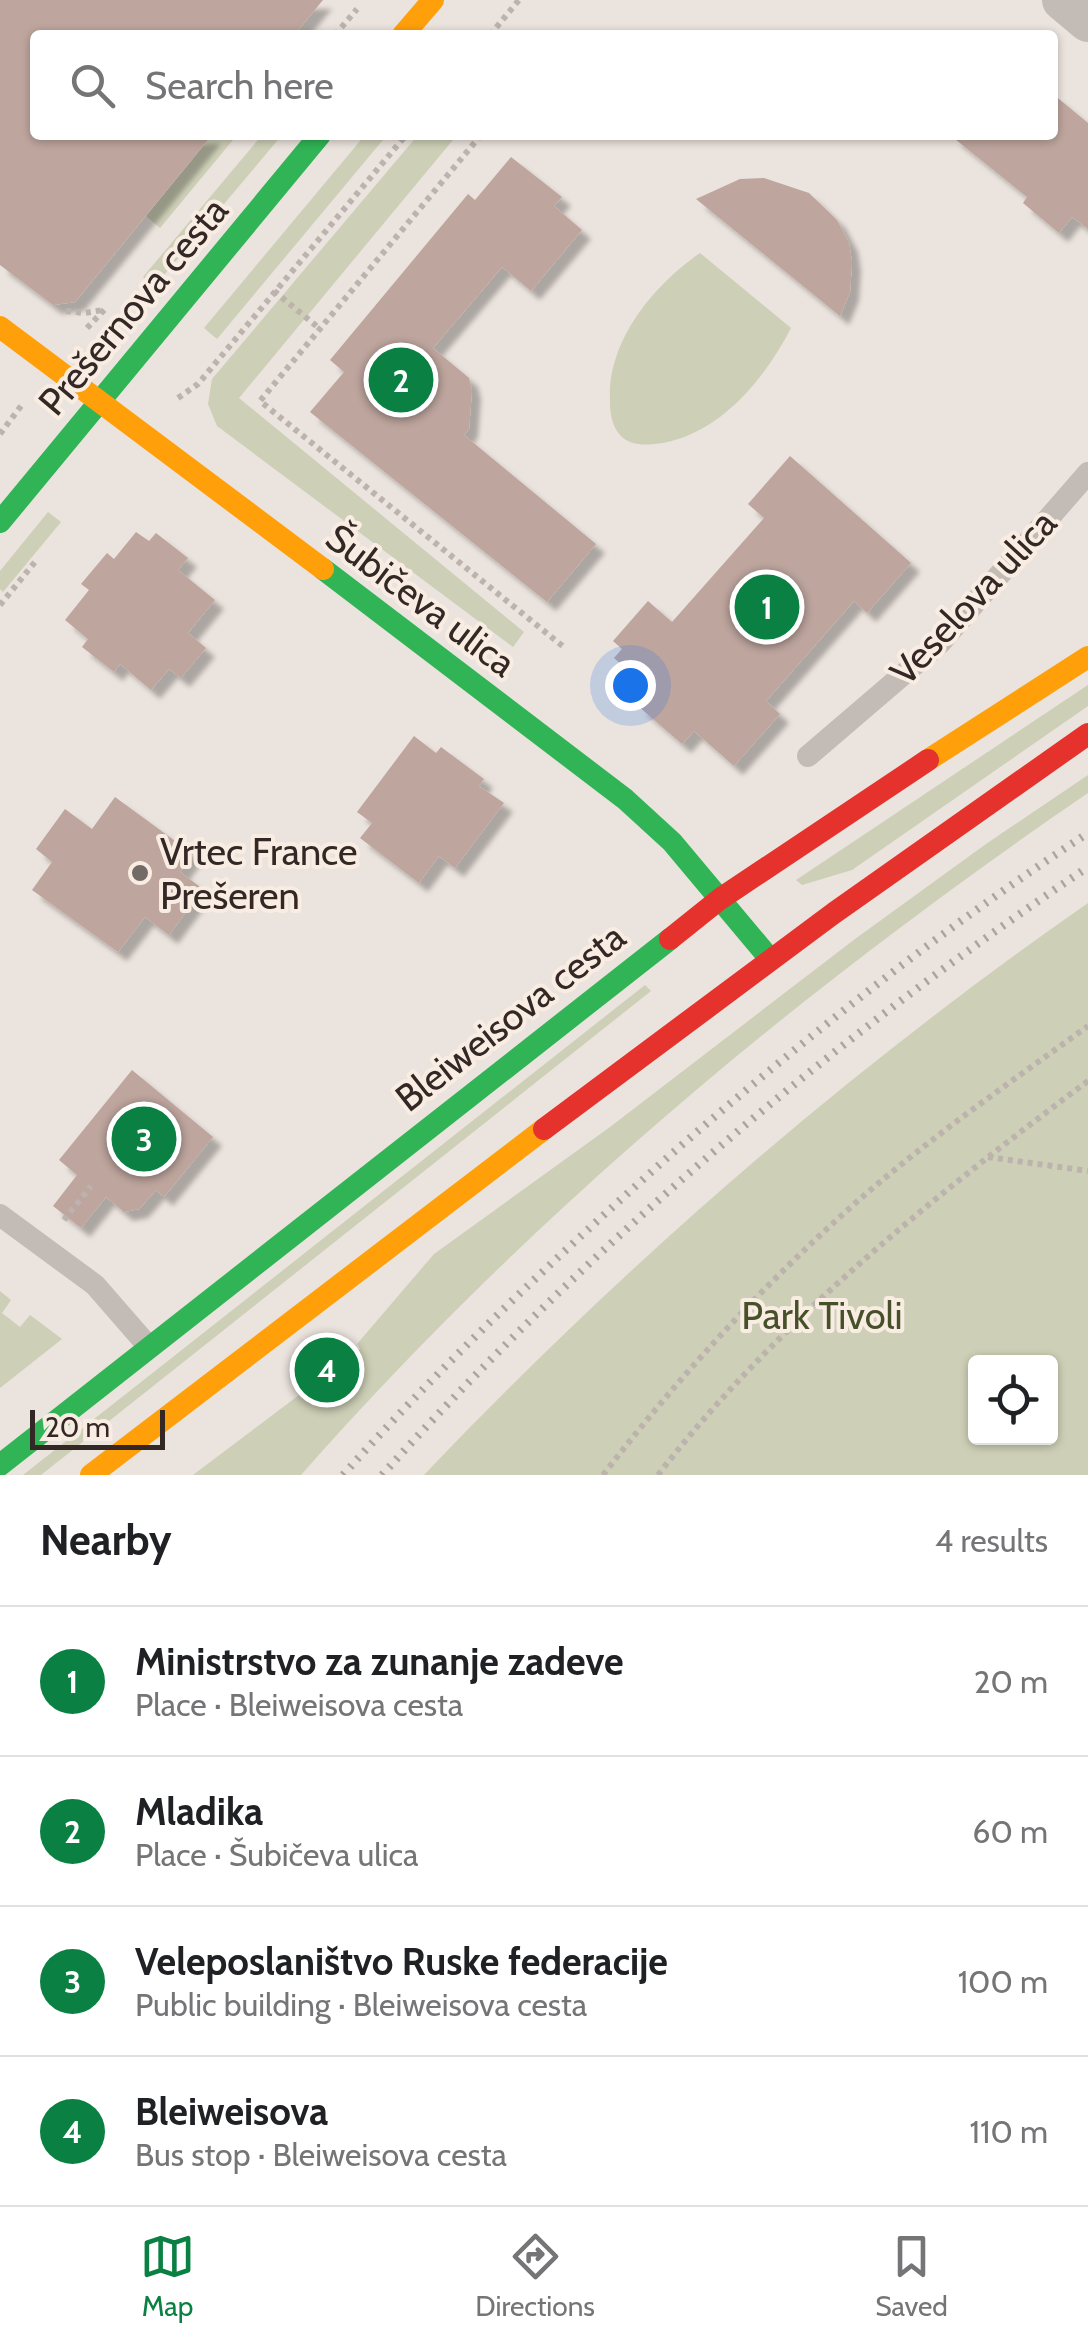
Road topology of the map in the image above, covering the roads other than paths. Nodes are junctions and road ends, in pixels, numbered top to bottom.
1 (433, 0) edge
2 (1063, 0) edge
3 (1088, 20) edge
4 (407, 30) edge
5 (316, 140) edge
6 (0, 327) edge
7 (101, 400) junction
8 (1088, 473) edge
9 (0, 522) edge
10 (1088, 658) edge
11 (1088, 734) edge
12 (808, 756) dead end
13 (720, 899) junction
14 (770, 959) junction
15 (0, 1214) edge
16 (149, 1348) junction
17 (0, 1466) edge
18 (91, 1475) edge

1 - 4 main road
2 - 3 street
5 - 7 main road, Prešernova cesta
6 - 7 main road, Šubičeva ulica
7 - 9 main road, Prešernova cesta
7 - 13 main road, Šubičeva ulica
8 - 12 lane, Veselova ulica
10 - 13 main road, Bleiweisova cesta
11 - 14 main road
13 - 14 main road, Šubičeva ulica
13 - 16 main road, Bleiweisova cesta
14 - 18 main road
15 - 16 lane
16 - 17 main road, Bleiweisova cesta

